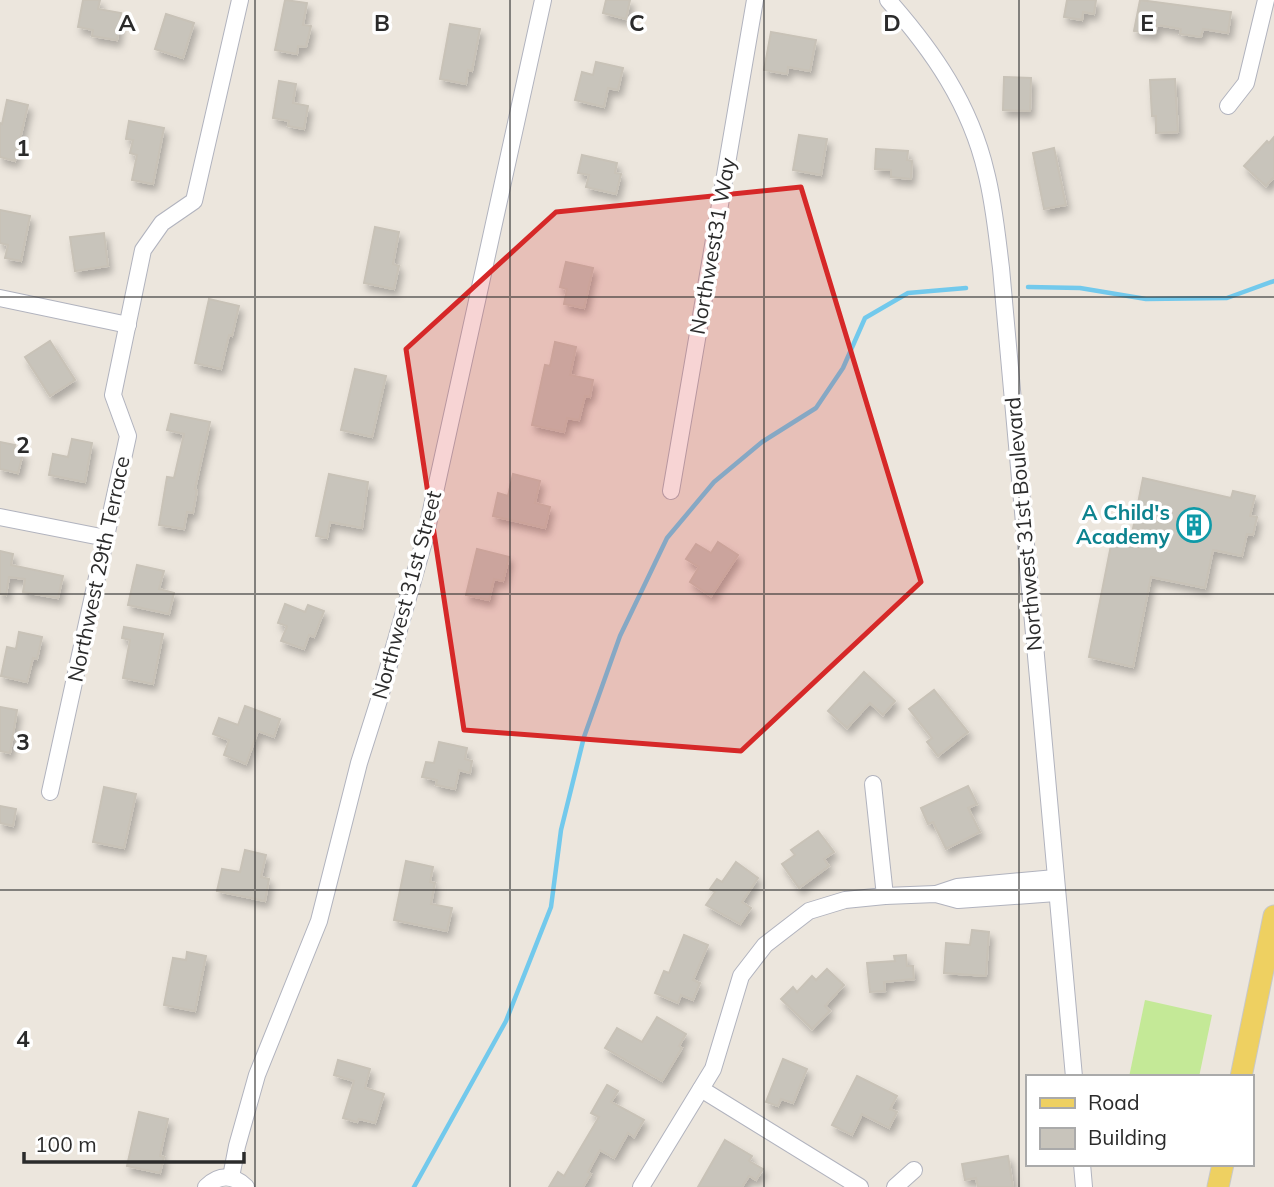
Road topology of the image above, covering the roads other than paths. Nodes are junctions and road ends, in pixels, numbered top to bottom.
1 (240, 0) edge
2 (543, 0) edge
3 (755, 0) edge
4 (888, 0) edge
5 (1266, 0) edge
6 (1228, 106) dead end
7 (0, 298) edge
8 (128, 325) junction
9 (671, 491) dead end
10 (0, 517) edge
11 (106, 538) junction
12 (873, 784) dead end
13 (50, 792) dead end
14 (1056, 886) junction
15 (885, 896) junction
16 (1274, 916) edge
17 (1074, 1075) edge
18 (1241, 1075) edge
19 (701, 1089) junction
20 (1082, 1166) edge
21 (1223, 1166) edge
22 (914, 1170) dead end
23 (231, 1177) junction
24 (206, 1187) edge
25 (246, 1187) edge
26 (641, 1187) edge
27 (860, 1187) edge
28 (895, 1187) edge
29 (1084, 1187) edge
30 (1218, 1187) edge

1 - 8 street, Northwest 29th Terrace
2 - 23 street, Northwest 31st Street
3 - 9 street, Northwest31 Way
4 - 14 street, Northwest 31st Boulevard
5 - 6 street
7 - 8 street
8 - 11 street, Northwest 29th Terrace
10 - 11 street
11 - 13 street, Northwest 29th Terrace
12 - 15 street
14 - 15 street
14 - 17 street, Northwest 31st Boulevard
15 - 19 street
16 - 18 main road
19 - 26 street
19 - 27 street
20 - 29 street
21 - 30 main road
22 - 28 street
23 - 24 street
23 - 25 street

